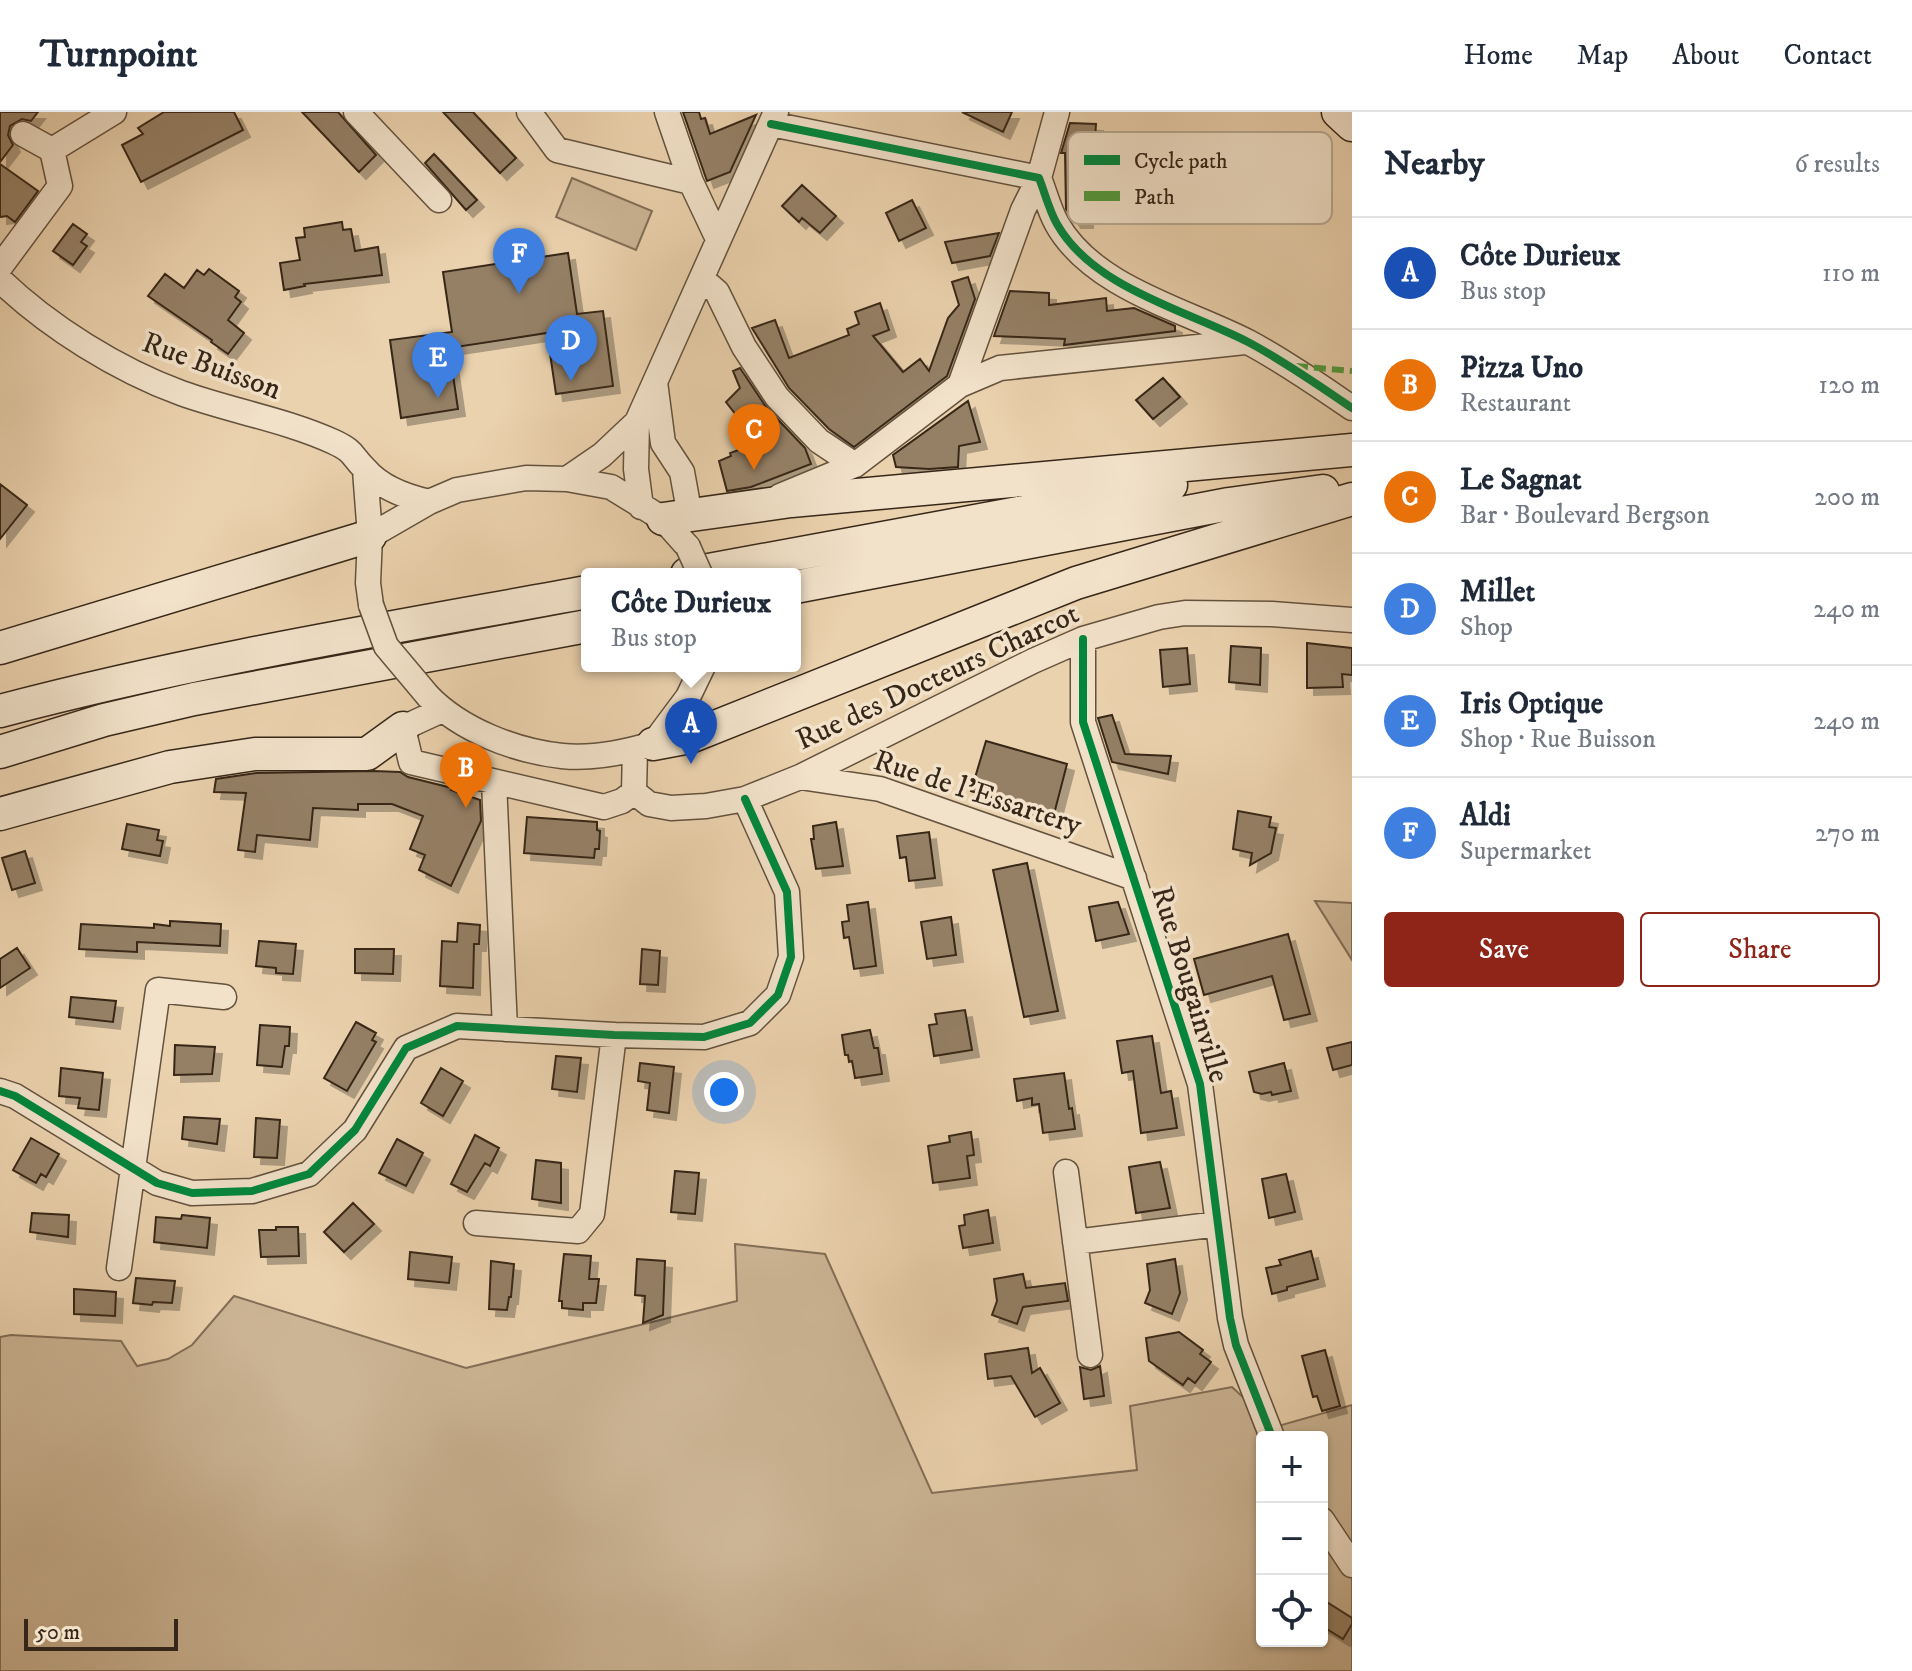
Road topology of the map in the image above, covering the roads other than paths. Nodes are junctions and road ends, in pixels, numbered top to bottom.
1 (114, 112) edge
2 (356, 112) edge
3 (529, 112) edge
4 (667, 112) edge
5 (1057, 112) edge
6 (1338, 112) edge
7 (773, 118) edge
8 (1352, 125) edge
9 (23, 134) dead end
10 (52, 150) junction
11 (1039, 178) junction
12 (691, 182) junction
13 (439, 200) dead end
14 (718, 239) junction
15 (0, 267) edge
16 (0, 280) edge
17 (710, 285) junction
18 (1247, 341) junction
19 (655, 380) junction
20 (960, 385) junction
21 (1352, 408) edge
22 (637, 422) junction
23 (1352, 452) edge
24 (855, 465) junction
25 (365, 470) junction
26 (567, 479) junction
27 (1352, 487) edge
28 (1352, 499) edge
29 (429, 502) junction
30 (752, 507) junction
31 (674, 533) edge
32 (370, 536) junction
33 (696, 568) edge
34 (801, 586) edge
35 (581, 593) edge
36 (1352, 620) edge
37 (581, 627) edge
38 (1083, 639) junction
39 (0, 648) edge
40 (700, 672) edge
41 (435, 703) junction
42 (0, 711) edge
43 (403, 728) junction
44 (644, 747) junction
45 (0, 752) edge
46 (800, 777) junction
47 (494, 782) junction
48 (641, 798) junction
49 (745, 799) junction
50 (0, 814) edge
51 (1134, 878) junction
52 (224, 997) dead end
53 (505, 1029) junction
54 (614, 1035) junction
55 (0, 1091) edge
56 (133, 1168) junction
57 (1066, 1172) dead end
58 (476, 1223) dead end
59 (1218, 1224) junction
60 (1075, 1242) junction
61 (119, 1268) dead end
62 (1090, 1355) dead end
63 (1270, 1431) edge
64 (1328, 1529) edge
65 (1352, 1565) edge

1 - 10 street
2 - 13 street
3 - 12 street
4 - 12 street
5 - 11 street
6 - 8 main road
7 - 11 street
7 - 14 street
9 - 10 street
10 - 15 street
11 - 18 street
11 - 20 street
12 - 14 street
14 - 17 street
16 - 25 street, Rue Buisson
17 - 19 street
17 - 24 street
18 - 20 street
18 - 21 street
19 - 22 street
19 - 31 street
20 - 24 street
22 - 26 street
22 - 31 street
23 - 30 main road
23 - 31 main road
24 - 30 street
25 - 29 street, Rue Buisson
25 - 32 street
26 - 29 street
26 - 31 street
27 - 34 main road
28 - 44 main road
29 - 32 street
30 - 31 main road
31 - 33 street, bridge
32 - 39 main road
32 - 41 street, bridge
35 - 42 main road
36 - 38 street, Rue des Docteurs Charcot
37 - 45 main road
38 - 46 street, Rue des Docteurs Charcot
38 - 51 street, Rue Bougainville
40 - 44 street
41 - 43 street
41 - 44 street
43 - 47 street
43 - 50 main road
44 - 48 street
46 - 49 street, Rue des Docteurs Charcot
46 - 51 street, Rue de l'Essartery
47 - 48 street
47 - 53 street
48 - 49 street, Rue des Docteurs Charcot
49 - 54 street
51 - 59 street, Rue Bougainville
52 - 56 street
53 - 54 street
53 - 56 street
54 - 58 street
55 - 56 street
56 - 61 street
57 - 60 street
59 - 60 street
59 - 63 street, Rue Bougainville
60 - 62 street
64 - 65 street

